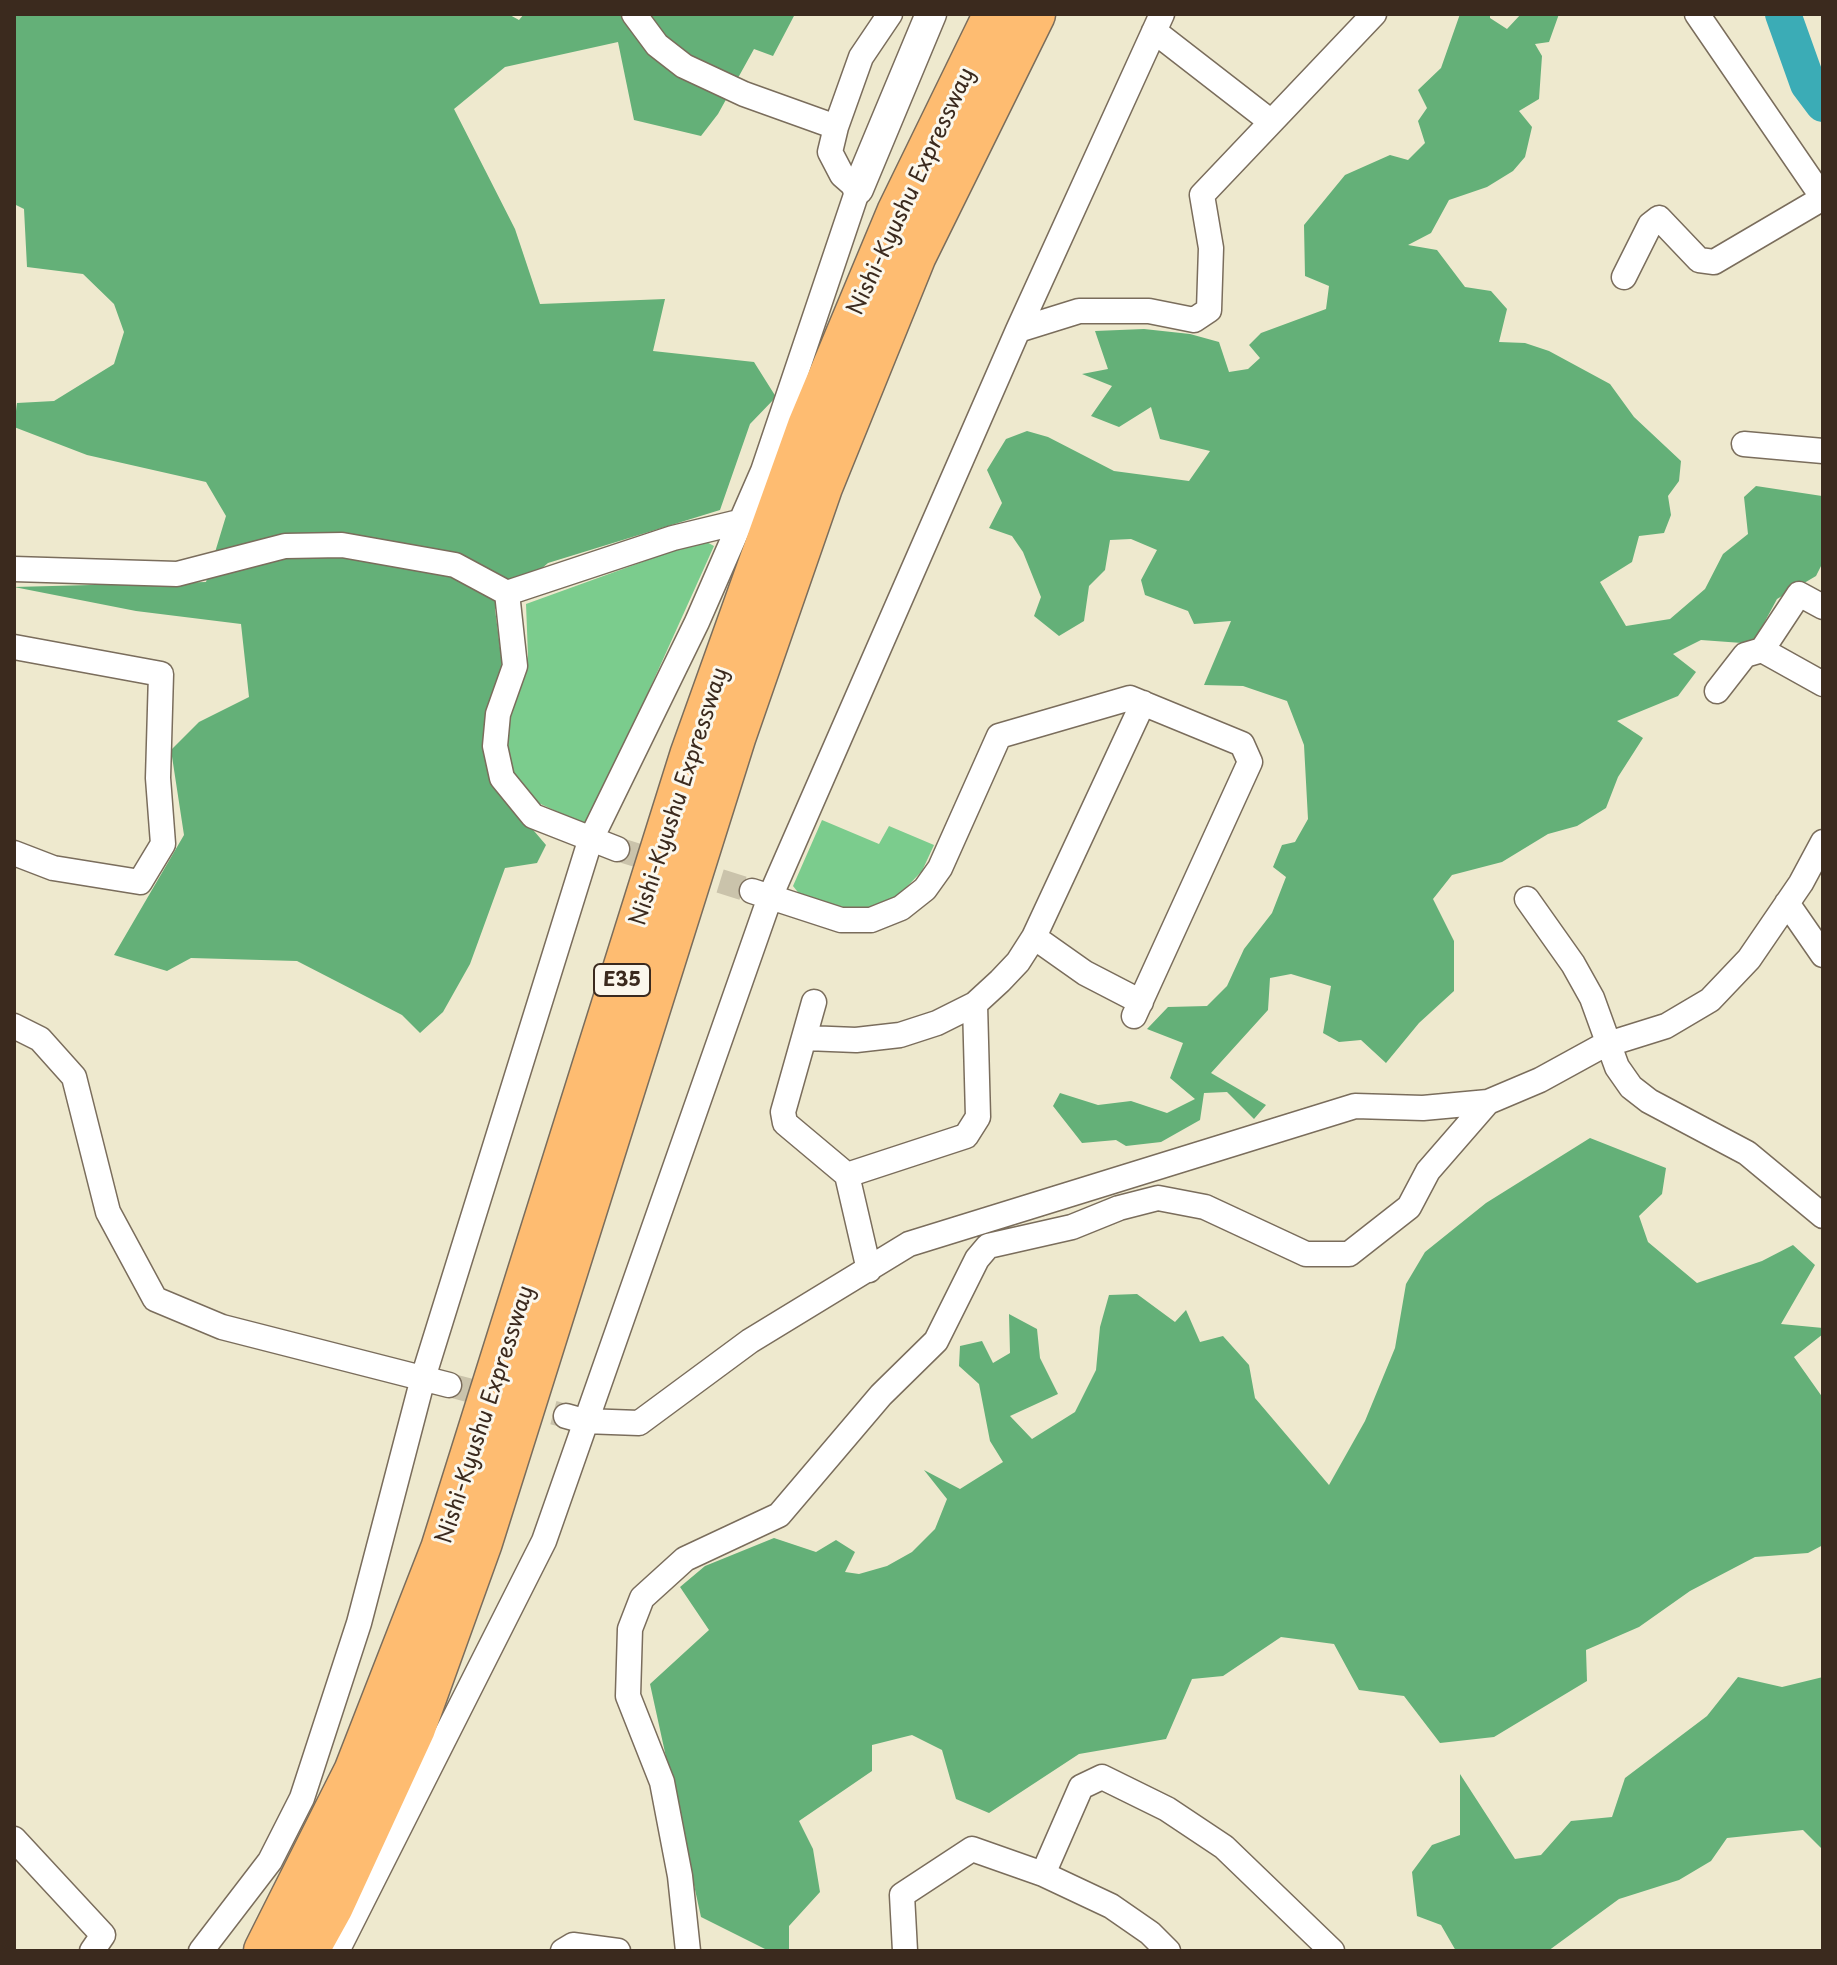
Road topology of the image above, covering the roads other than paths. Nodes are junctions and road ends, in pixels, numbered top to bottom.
1 (634, 14) edge
2 (890, 14) edge
3 (931, 14) edge
4 (996, 14) edge
5 (1033, 14) edge
6 (1374, 14) edge
7 (1697, 14) edge
8 (1158, 22) edge
9 (1270, 121) junction
10 (836, 127) junction
11 (858, 189) junction
12 (1823, 198) edge
13 (1624, 277) dead end
14 (1018, 330) junction
15 (1744, 444) dead end
16 (1823, 451) edge
17 (739, 522) junction
18 (14, 569) edge
19 (507, 593) junction
20 (1823, 607) edge
21 (14, 647) edge
22 (1762, 650) junction
23 (1823, 684) edge
24 (1717, 691) dead end
25 (1143, 703) junction
26 (590, 841) junction
27 (1823, 842) edge
28 (617, 849) tunnel mouth
29 (14, 853) edge
30 (761, 894) junction
31 (1527, 899) dead end
32 (1787, 903) junction
33 (1034, 937) junction
34 (1823, 955) edge
35 (814, 1002) dead end
36 (975, 1004) junction
37 (14, 1026) edge
38 (806, 1038) junction
39 (1609, 1044) junction
40 (1488, 1102) junction
41 (847, 1175) junction
42 (1823, 1216) edge
43 (869, 1270) junction
44 (423, 1378) junction
45 (449, 1385) tunnel mouth
46 (575, 1419) junction
47 (19, 1854) edge
48 (1043, 1874) junction
49 (1326, 1950) edge
50 (92, 1951) edge
51 (201, 1951) edge
52 (266, 1951) edge
53 (306, 1951) edge
54 (337, 1951) edge
55 (563, 1951) edge
56 (618, 1951) edge
57 (688, 1951) edge
58 (905, 1951) edge
59 (1168, 1951) edge

1 - 10 street
2 - 10 street
3 - 11 street
4 - 52 highway, Nishi-Kyushu Expressway / E35
5 - 53 highway, Nishi-Kyushu Expressway / E35
6 - 9 street
7 - 12 street
8 - 9 street
8 - 14 street
9 - 14 street
10 - 11 street
11 - 17 street
12 - 13 street
14 - 30 street
15 - 16 street
17 - 19 street
17 - 26 street
18 - 19 street
19 - 26 street
20 - 22 street
21 - 29 street
22 - 23 street
22 - 24 street
25 - 30 street
25 - 33 street
25 - 33 street
26 - 28 street
26 - 44 street
27 - 32 street
30 - 46 street
31 - 39 street
32 - 34 street
32 - 39 street
33 - 36 street
35 - 38 street
36 - 38 street
36 - 41 street
37 - 44 street
38 - 41 street
39 - 40 street
39 - 42 street
40 - 43 street
40 - 57 street
41 - 43 street
43 - 46 street
44 - 45 street
44 - 51 street
46 - 54 street
47 - 50 street
48 - 49 street
48 - 58 street
48 - 59 street
55 - 56 street

